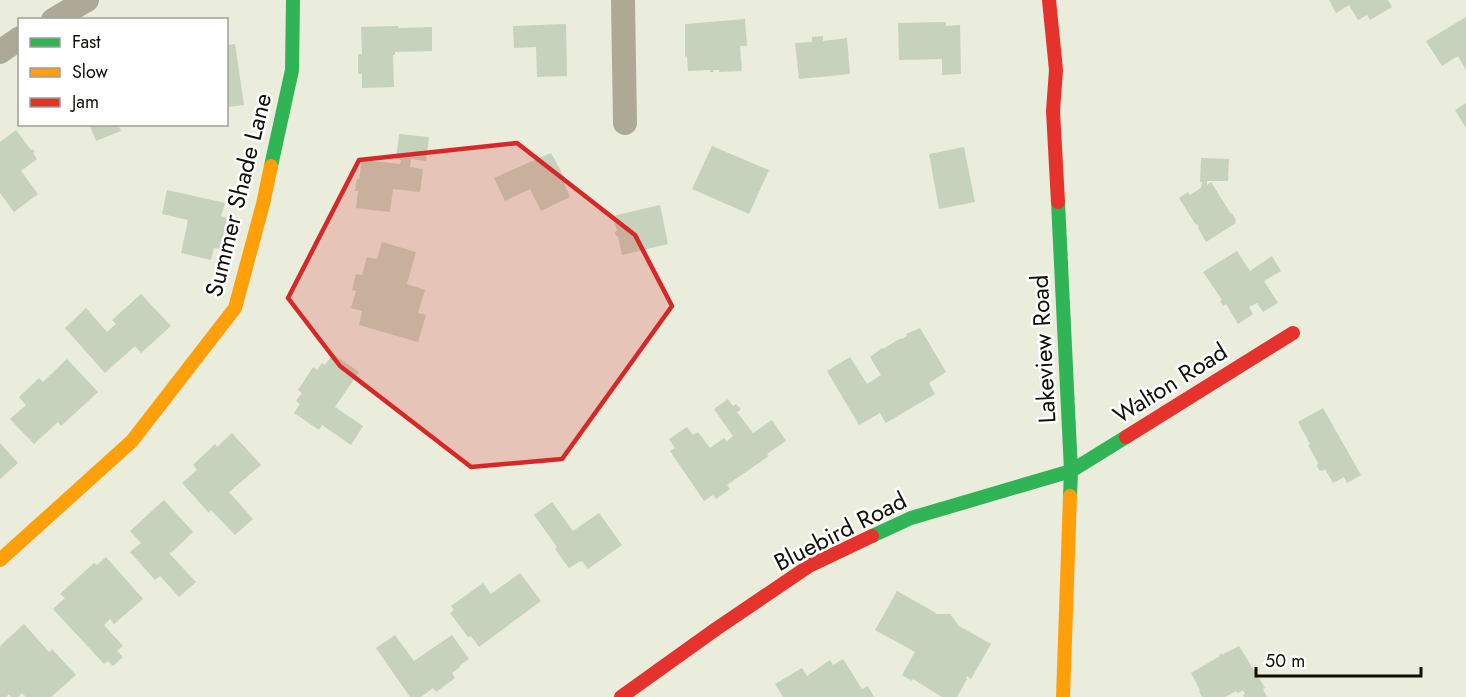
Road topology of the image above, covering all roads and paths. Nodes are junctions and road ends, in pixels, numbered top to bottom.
1 (87, 0) edge
2 (293, 0) edge
3 (623, 0) edge
4 (1049, 0) edge
5 (56, 18) edge
6 (18, 39) edge
7 (0, 52) edge
8 (625, 123) dead end
9 (1293, 333) dead end
10 (1071, 471) junction
11 (0, 560) edge
12 (621, 697) edge
13 (1063, 697) edge

1 - 5 street
2 - 11 street, Summer Shade Lane
3 - 8 street
4 - 10 street, Lakeview Road
6 - 7 street
9 - 10 street, Walton Road
10 - 12 street, Bluebird Road
10 - 13 street, Lakeview Road

